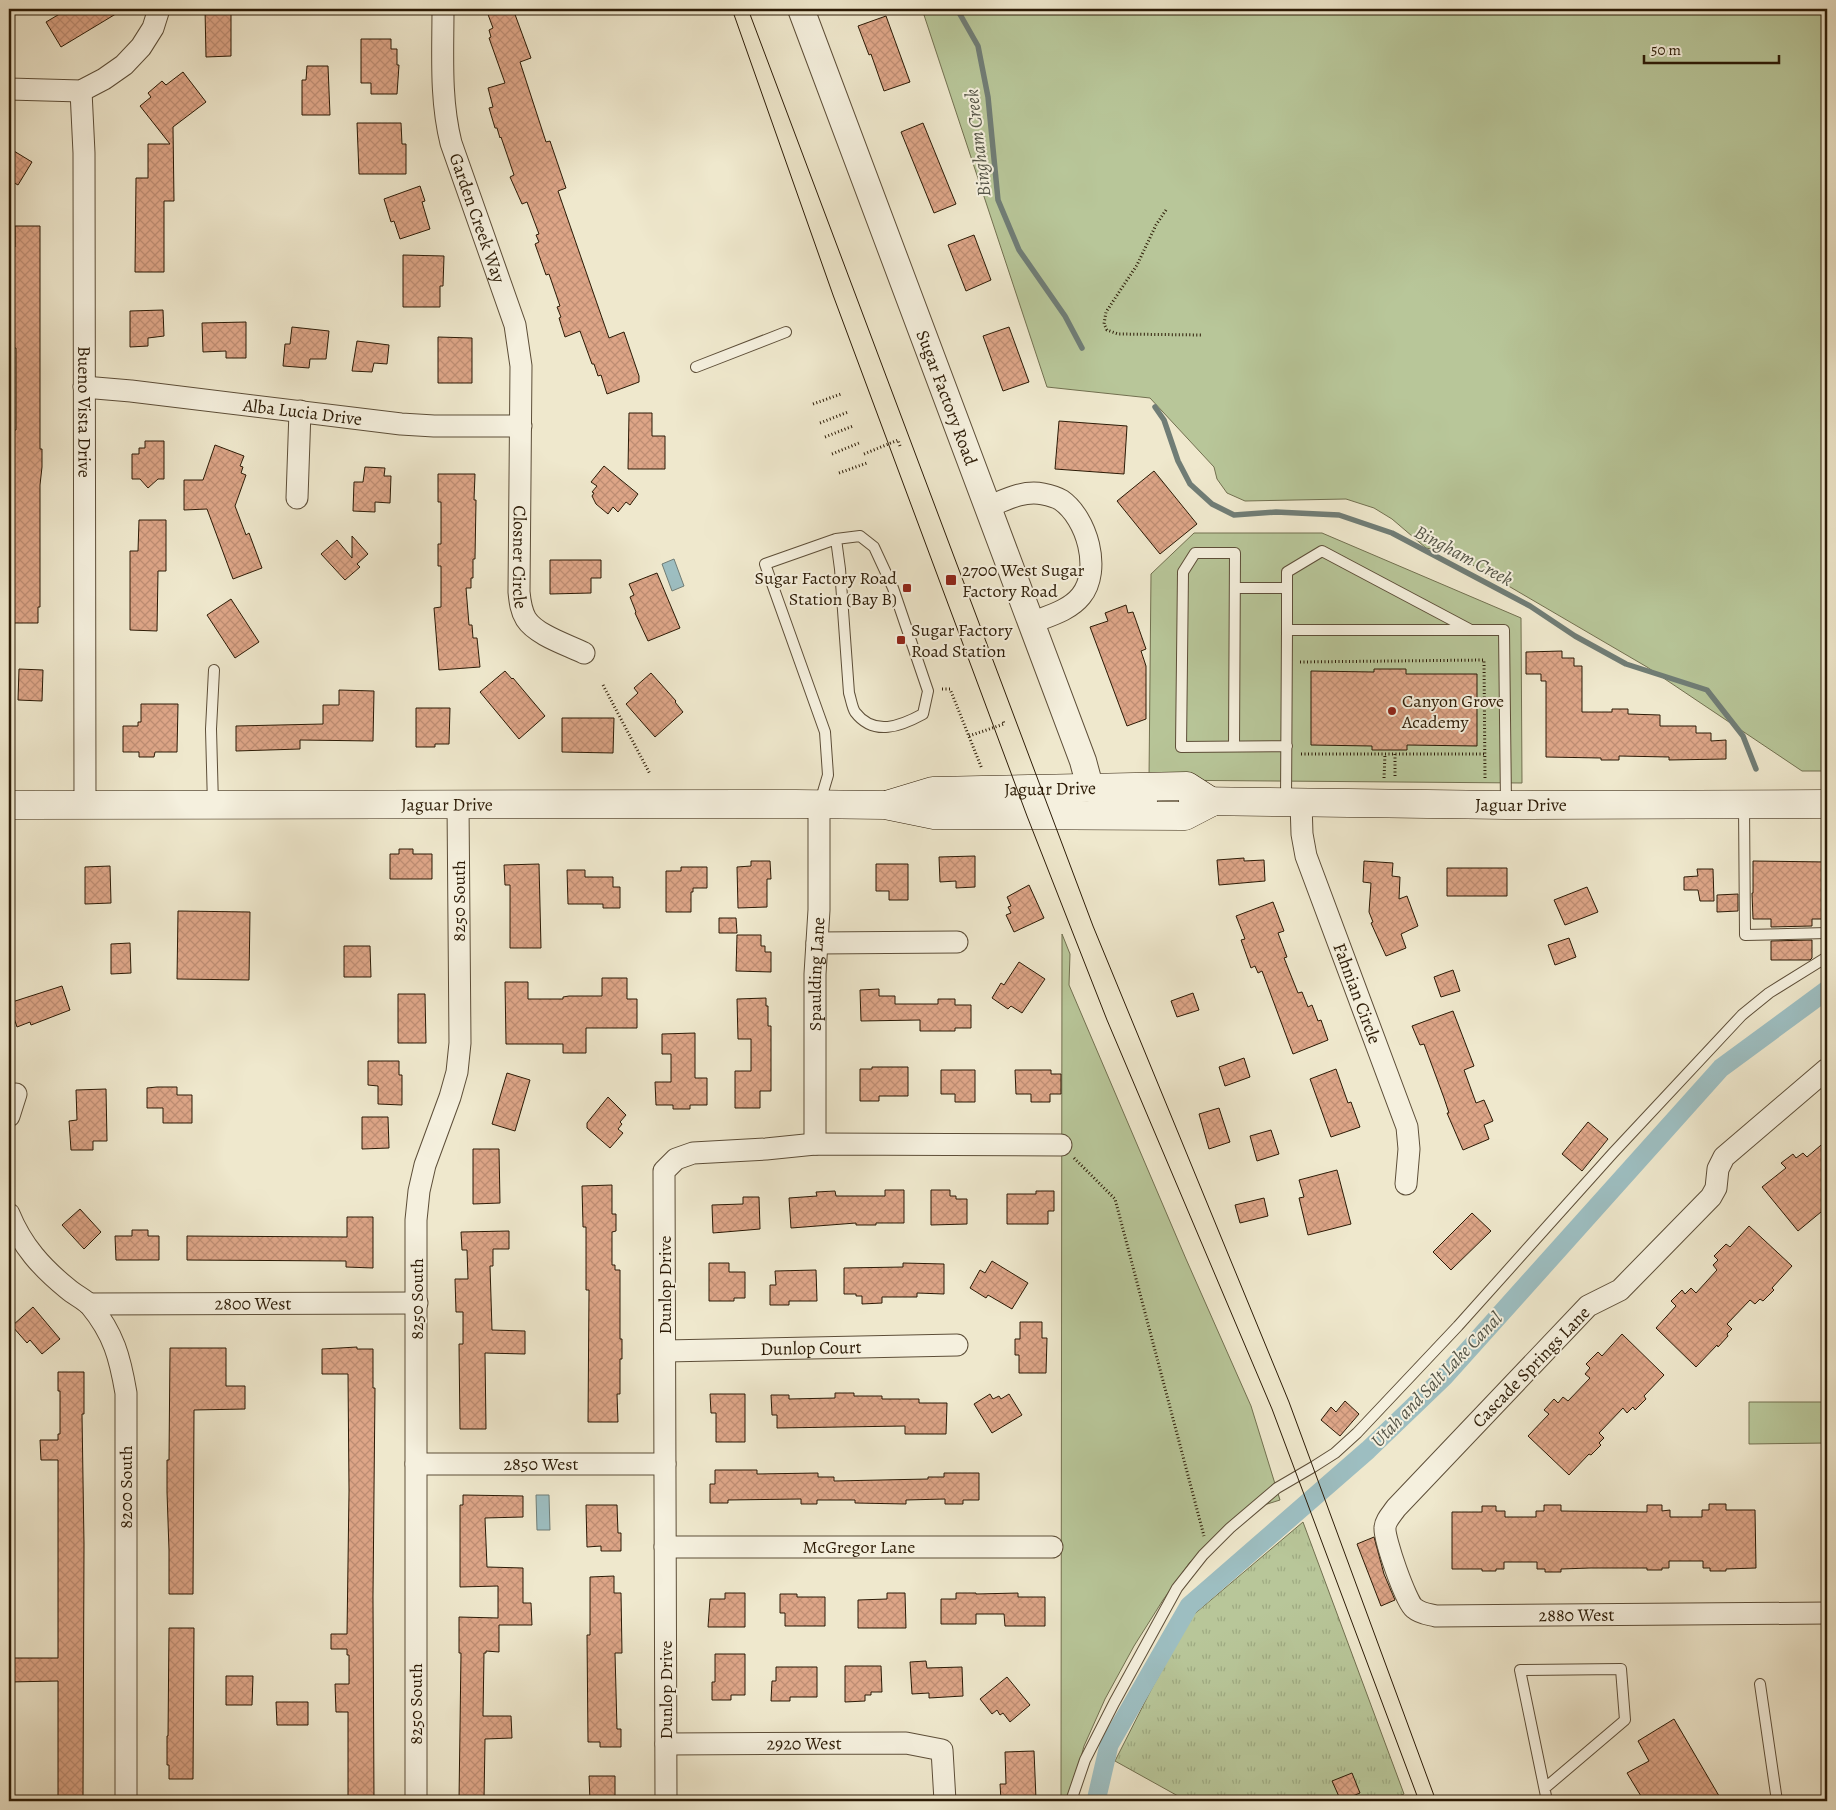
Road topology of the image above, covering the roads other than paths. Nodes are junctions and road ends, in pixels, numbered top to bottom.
1 (159, 9) edge
2 (443, 9) edge
3 (802, 9) edge
4 (9, 89) edge
5 (81, 91) junction
6 (786, 332) dead end
7 (696, 367) dead end
8 (84, 387) junction
9 (300, 411) junction
10 (521, 426) junction
11 (297, 498) dead end
12 (988, 507) junction
13 (836, 539) junction
14 (1235, 588) junction
15 (1287, 588) junction
16 (1031, 622) junction
17 (1287, 630) junction
18 (1470, 630) junction
19 (584, 653) dead end
20 (214, 670) dead end
21 (1234, 746) junction
22 (1287, 746) junction
23 (1090, 787) junction
24 (1212, 802) junction
25 (1294, 803) junction
26 (458, 804) junction
27 (1744, 804) junction
28 (1827, 804) edge
29 (9, 805) edge
30 (819, 805) junction
31 (885, 805) junction
32 (1506, 805) junction
33 (85, 806) junction
34 (213, 806) junction
35 (1827, 933) edge
36 (957, 942) dead end
37 (817, 943) junction
38 (1827, 957) edge
39 (1827, 1069) edge
40 (16, 1094) dead end
41 (9, 1116) edge
42 (815, 1144) junction
43 (1061, 1145) road end
44 (1406, 1184) dead end
45 (9, 1214) edge
46 (89, 1304) junction
47 (417, 1304) junction
48 (956, 1345) dead end
49 (665, 1351) junction
50 (416, 1464) junction
51 (665, 1464) junction
52 (1384, 1527) joint
53 (665, 1547) junction
54 (1052, 1547) dead end
55 (1827, 1613) edge
56 (1760, 1684) dead end
57 (666, 1744) junction
58 (1545, 1788) junction
59 (126, 1801) edge
60 (416, 1801) edge
61 (666, 1801) edge
62 (945, 1801) edge
63 (1071, 1801) edge
64 (1547, 1801) edge
65 (1777, 1801) edge

1 - 5 street
2 - 10 street, Garden Creek Way
3 - 12 street, Sugar Factory Road
4 - 5 street
5 - 8 street, Bueno Vista Drive
6 - 7 lane
8 - 9 street, Alba Lucia Drive
8 - 33 street, Bueno Vista Drive
9 - 10 street, Alba Lucia Drive
9 - 11 street
10 - 19 street, Closner Circle
12 - 16 street, Sugar Factory Road
12 - 16 street
13 - 13 lane
13 - 30 lane
14 - 15 lane
14 - 21 lane
14 - 21 lane
15 - 17 lane
15 - 18 lane
16 - 23 street, Sugar Factory Road
17 - 18 lane
17 - 22 lane
18 - 32 lane
20 - 34 lane
21 - 22 lane
22 - 25 lane
23 - 24 main road
23 - 31 main road, Jaguar Drive
24 - 25 main road, Jaguar Drive
24 - 31 main road, Jaguar Drive
25 - 32 main road, Jaguar Drive
25 - 44 street, Fahnian Circle
26 - 30 main road, Jaguar Drive
26 - 34 main road, Jaguar Drive
26 - 47 street, 8250 South
27 - 28 main road, Jaguar Drive
27 - 32 main road, Jaguar Drive
27 - 35 lane
29 - 33 main road, Jaguar Drive
30 - 31 main road, Jaguar Drive
30 - 37 street, Spaulding Lane
33 - 34 main road, Jaguar Drive
36 - 37 street
37 - 42 street, Spaulding Lane
38 - 63 lane
39 - 52 street, Cascade Springs Lane
40 - 41 street
42 - 43 street, Dunlop Drive
42 - 49 street, Dunlop Drive
45 - 46 street, 8200 South
46 - 47 street, 2800 West
46 - 59 street, 8200 South
47 - 50 street, 8250 South
48 - 49 street, Dunlop Court
49 - 51 street, Dunlop Drive
50 - 51 street, 2850 West
50 - 60 street, 8250 South
51 - 53 street, Dunlop Drive
52 - 55 street, 2880 West
53 - 54 street, McGregor Lane
53 - 57 street, Dunlop Drive
56 - 65 lane
57 - 61 street, Dunlop Drive
57 - 62 street, 2920 West
58 - 58 lane
58 - 64 lane

